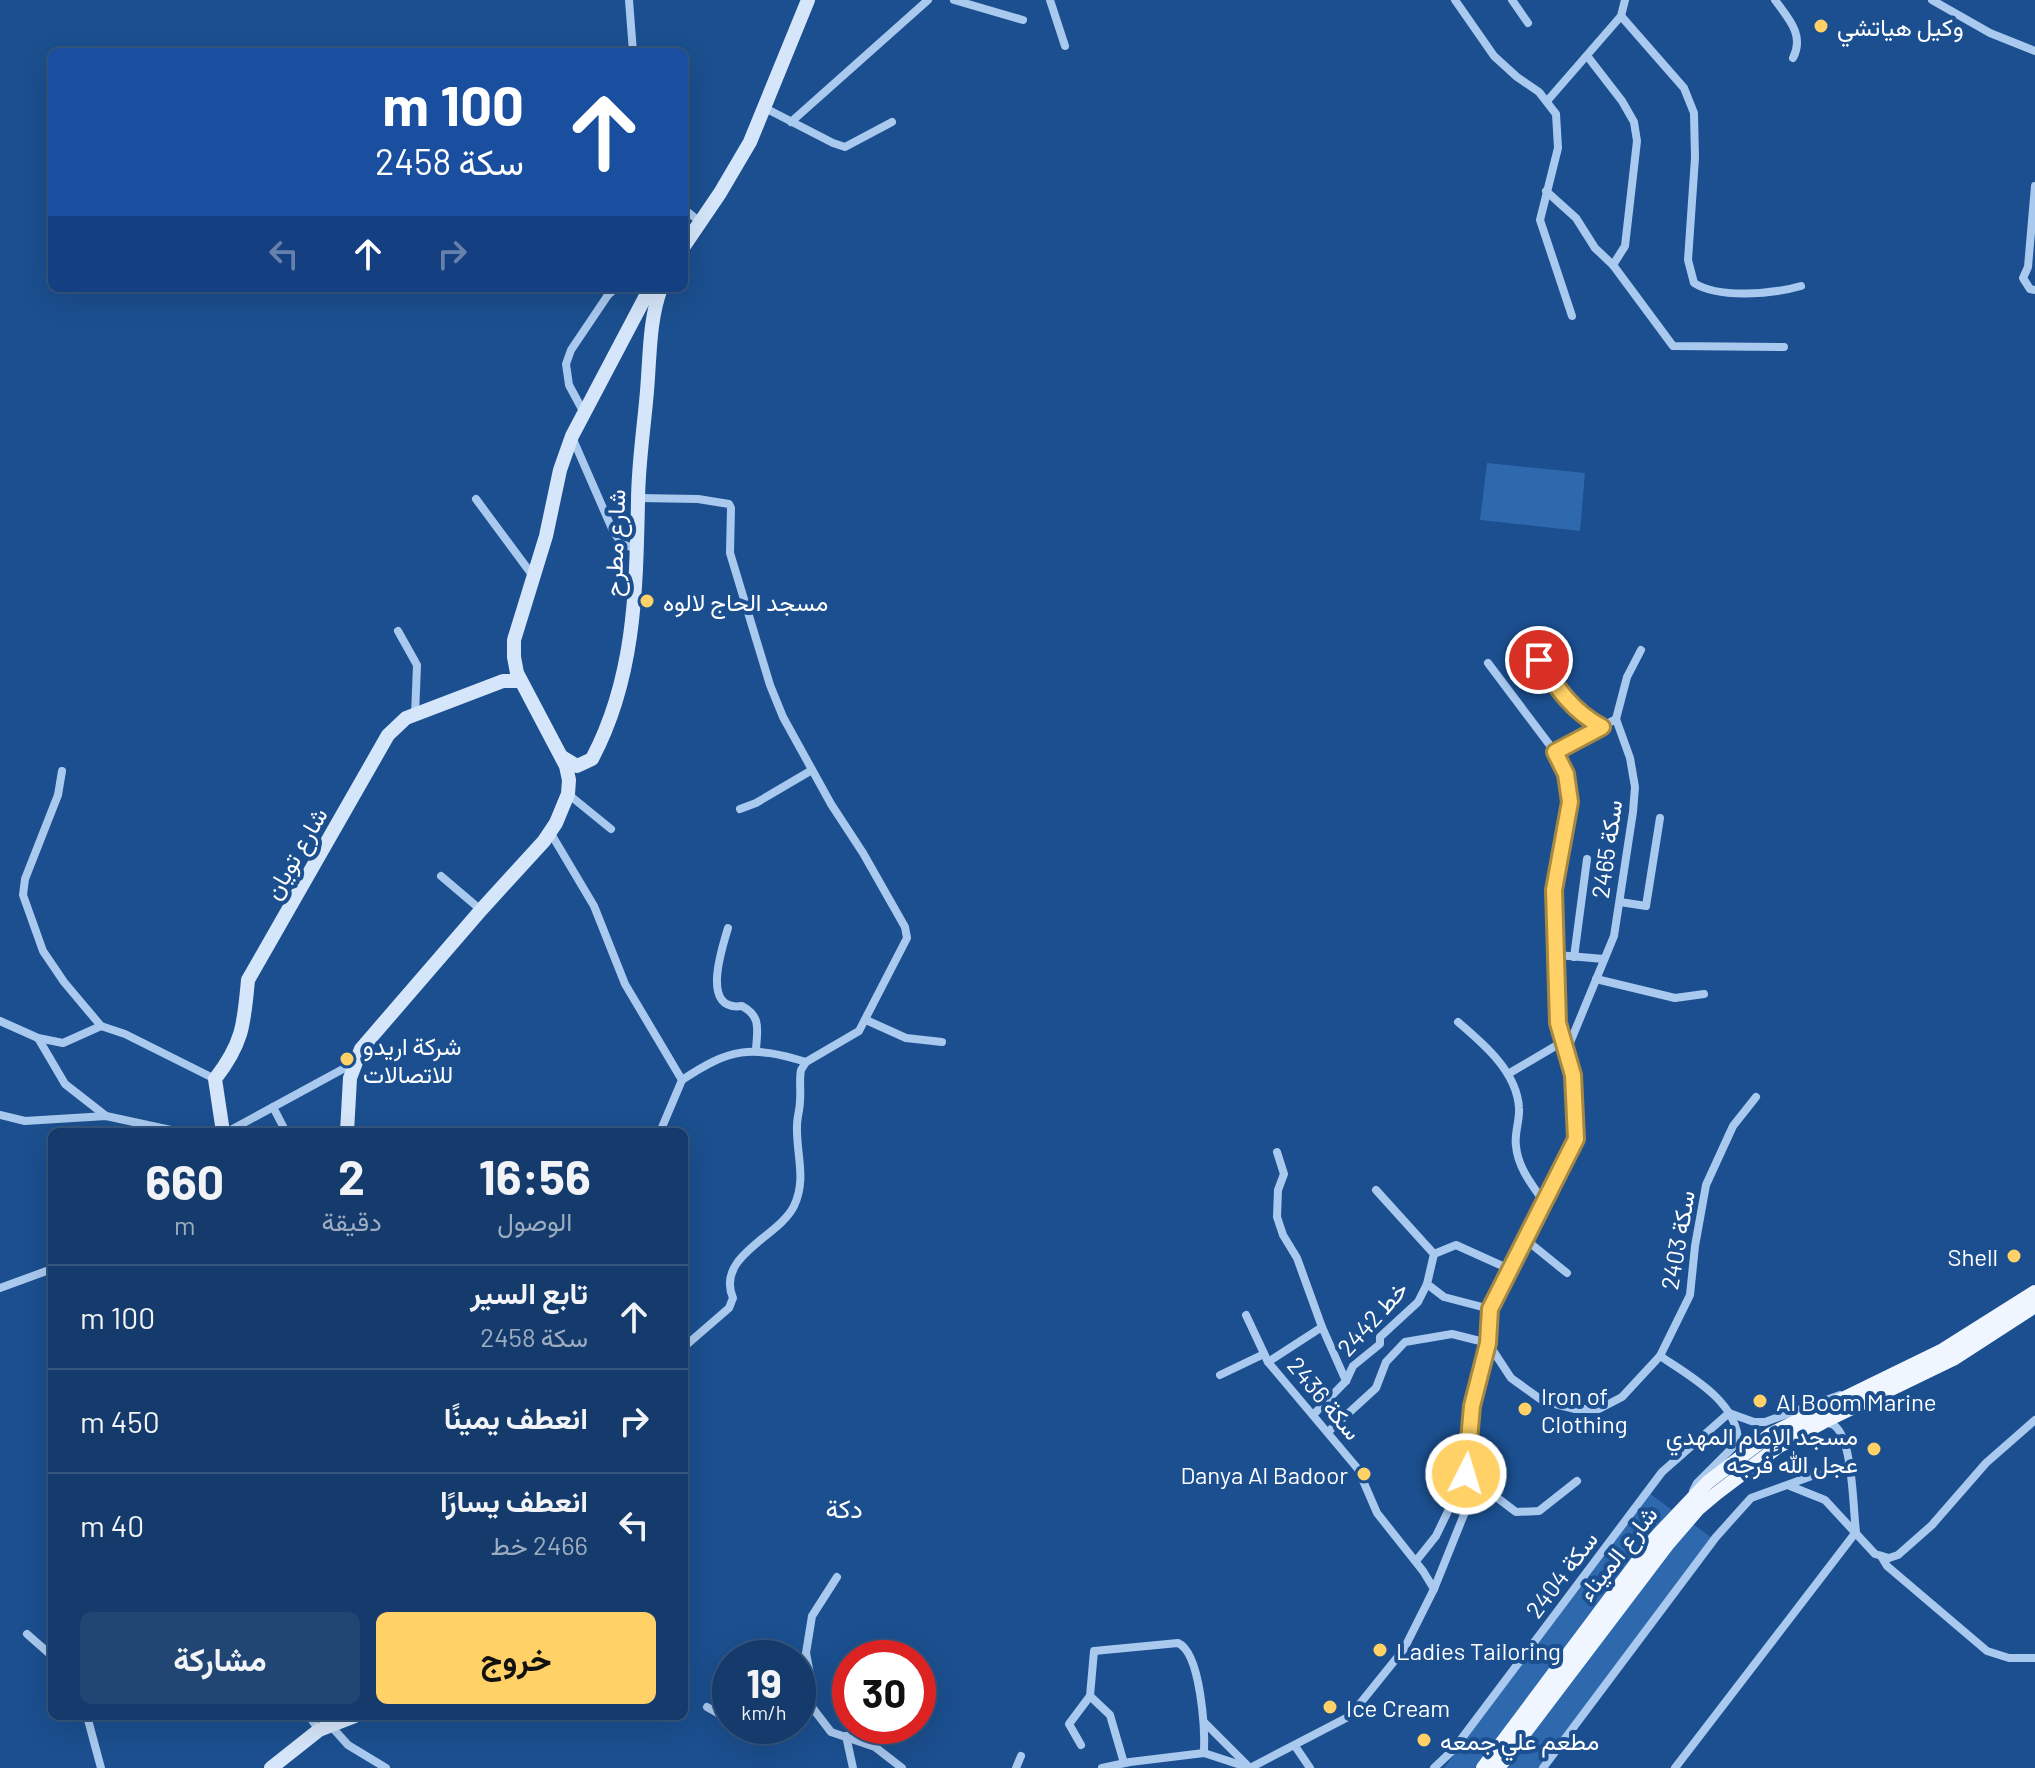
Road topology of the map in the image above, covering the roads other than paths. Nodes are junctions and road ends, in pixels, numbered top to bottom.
1 (629, 0) edge
2 (801, 0) edge
3 (808, 0) edge
4 (928, 0) edge
5 (954, 0) edge
6 (1050, 0) edge
7 (1455, 0) edge
8 (1512, 0) edge
9 (1625, 0) edge
10 (1775, 0) edge
11 (1932, 0) edge
12 (1621, 16) junction
13 (1023, 20) dead end
14 (1528, 23) dead end
15 (1065, 46) dead end
16 (633, 48) edge
17 (2035, 51) edge
18 (1588, 57) junction
19 (1793, 58) dead end
20 (1548, 100) junction
21 (765, 108) junction
22 (791, 122) junction
23 (892, 122) dead end
24 (2035, 186) edge
25 (1546, 191) junction
26 (689, 213) edge
27 (688, 240) edge
28 (1613, 265) junction
29 (1801, 286) dead end
30 (2035, 290) edge
31 (611, 292) edge
32 (648, 292) edge
33 (660, 292) edge
34 (1572, 316) dead end
35 (622, 341) junction
36 (651, 347) junction
37 (1784, 347) dead end
38 (583, 411) junction
39 (572, 436) junction
40 (638, 498) junction
41 (476, 499) dead end
42 (637, 549) junction
43 (533, 576) junction
44 (398, 631) dead end
45 (1641, 650) dead end
46 (1539, 660) dead end
47 (1488, 663) dead end
48 (520, 681) junction
49 (415, 715) junction
50 (1616, 719) junction
51 (1602, 727) junction
52 (1555, 752) junction
53 (561, 756) junction
54 (812, 770) junction
55 (62, 771) dead end
56 (568, 794) junction
57 (740, 809) dead end
58 (1660, 818) dead end
59 (611, 829) dead end
60 (550, 832) junction
61 (1587, 859) dead end
62 (441, 876) dead end
63 (1620, 902) junction
64 (481, 910) junction
65 (728, 928) dead end
66 (1557, 955) junction
67 (1574, 957) junction
68 (1604, 959) junction
69 (1596, 979) junction
70 (1704, 994) dead end
71 (866, 1020) junction
72 (1458, 1022) dead end
73 (1, 1023) edge
74 (101, 1026) junction
75 (38, 1038) junction
76 (942, 1042) dead end
77 (1566, 1046) junction
78 (756, 1050) junction
79 (806, 1062) junction
80 (354, 1063) junction
81 (1508, 1074) junction
82 (215, 1079) junction
83 (682, 1080) junction
84 (1756, 1097) dead end
85 (273, 1107) junction
86 (0, 1115) edge
87 (106, 1116) junction
88 (162, 1128) edge
89 (224, 1128) edge
90 (233, 1128) edge
91 (284, 1128) edge
92 (347, 1128) edge
93 (662, 1128) edge
94 (1277, 1152) dead end
95 (1376, 1190) dead end
96 (1544, 1202) junction
97 (1525, 1239) junction
98 (1434, 1254) junction
99 (1509, 1269) junction
100 (48, 1270) edge
101 (1567, 1273) dead end
102 (1427, 1284) junction
103 (0, 1288) edge
104 (2035, 1292) edge
105 (2035, 1306) edge
106 (1490, 1309) junction
107 (1246, 1315) dead end
108 (1322, 1327) junction
109 (1488, 1343) junction
110 (688, 1344) edge
111 (1660, 1356) junction
112 (1266, 1358) junction
113 (1220, 1375) dead end
114 (1346, 1381) junction
115 (1860, 1390) junction
116 (1729, 1413) junction
117 (1314, 1414) junction
118 (2035, 1420) edge
119 (1823, 1422) junction
120 (1329, 1431) junction
121 (1849, 1466) junction
122 (1466, 1474) junction
123 (1577, 1481) dead end
124 (1790, 1486) junction
125 (1689, 1499) junction
126 (1856, 1532) junction
127 (1881, 1556) junction
128 (1416, 1561) junction
129 (837, 1577) dead end
130 (1434, 1589) junction
131 (27, 1634) dead end
132 (808, 1640) edge
133 (48, 1652) edge
134 (2035, 1658) edge
135 (1090, 1696) junction
136 (707, 1707) dead end
137 (712, 1710) edge
138 (816, 1713) edge
139 (88, 1720) edge
140 (314, 1720) edge
141 (345, 1720) edge
142 (1205, 1723) junction
143 (324, 1728) junction
144 (832, 1732) edge
145 (848, 1744) edge
146 (867, 1744) edge
147 (1081, 1745) dead end
148 (1295, 1746) junction
149 (1204, 1753) junction
150 (1021, 1756) dead end
151 (1169, 1757) junction
152 (1124, 1763) junction
153 (101, 1768) edge
154 (271, 1768) edge
155 (386, 1768) edge
156 (853, 1768) edge
157 (902, 1768) edge
158 (1016, 1768) edge
159 (1102, 1768) edge
160 (1169, 1768) edge
161 (1250, 1768) edge
162 (1310, 1768) edge
163 (1434, 1768) edge
164 (1483, 1768) edge
165 (1498, 1768) edge
166 (1543, 1768) edge
167 (1675, 1768) edge

1 - 16 street
2 - 26 main road
3 - 21 main road
4 - 22 street
5 - 13 street
6 - 15 street
7 - 20 street
8 - 14 street
9 - 12 street
10 - 19 street
11 - 17 street
12 - 18 street
12 - 29 street
18 - 20 street
18 - 28 street
20 - 25 street
21 - 22 street
21 - 27 main road
22 - 23 street
24 - 30 street
25 - 28 street
25 - 34 street
28 - 37 street
31 - 38 street
32 - 35 main road
33 - 36 main road, شارع مطرح
35 - 36 main road
35 - 38 main road
36 - 40 main road, شارع مطرح
38 - 39 main road
39 - 42 street
39 - 43 main road
40 - 42 main road, شارع مطرح
40 - 54 street
41 - 43 street
42 - 53 main road, شارع مطرح
43 - 48 main road
44 - 49 street
45 - 50 street
46 - 51 street
47 - 52 street
48 - 49 main road, شارع تويان
48 - 53 main road
49 - 82 main road, شارع تويان
50 - 51 street
50 - 63 street, سكة 2465
51 - 52 street
52 - 66 street
53 - 56 main road
54 - 57 street
54 - 71 street
55 - 74 street
56 - 59 street
56 - 60 main road
58 - 63 street
60 - 64 main road
60 - 83 street
61 - 67 street
62 - 64 street
63 - 68 street, سكة 2465
64 - 80 main road
65 - 78 street
66 - 67 street
66 - 77 street
67 - 68 street
68 - 69 street, سكة 2465
69 - 70 street
69 - 77 street, سكة 2465
71 - 76 street
71 - 79 street
72 - 81 street
73 - 75 street
74 - 75 street
74 - 82 street
75 - 87 street
77 - 81 street
77 - 96 street
78 - 79 street
78 - 83 street
79 - 110 street
80 - 85 street
80 - 92 main road
81 - 96 street
82 - 89 main road
83 - 93 street
84 - 111 street, سكة 2403
85 - 90 street
85 - 91 street
86 - 87 street
87 - 88 street
94 - 108 street, سكة 2436
95 - 98 street
96 - 97 street
97 - 99 street
97 - 101 street
98 - 99 street
98 - 102 street
99 - 106 street
100 - 103 street
102 - 106 street
102 - 114 street, 2442 خط
104 - 115 main road, شارع الميناء
105 - 119 main road, شارع الميناء
106 - 109 street
107 - 112 street
108 - 112 street, سكة 2436
108 - 114 street
109 - 111 street, سكة 2403
109 - 120 street
109 - 122 street
111 - 116 street
112 - 113 street
112 - 117 street, سكة 2436
114 - 117 street, 2442 خط
115 - 116 street
115 - 125 main road, شارع الميناء
116 - 125 street
116 - 163 street, سكة 2404
117 - 120 street, سكة 2436
118 - 127 street
119 - 121 street
119 - 165 main road, شارع الميناء
120 - 128 street, سكة 2436
121 - 124 street
121 - 126 street
122 - 123 street
122 - 128 street
122 - 130 street
124 - 126 street
124 - 166 street
125 - 164 main road, شارع الميناء
126 - 127 street
126 - 167 street
127 - 134 street
128 - 130 street, سكة 2436
129 - 132 street
130 - 148 street
131 - 133 street
135 - 142 street
135 - 147 street
135 - 152 street
136 - 137 street
138 - 144 street
139 - 153 street
140 - 143 street
141 - 143 main road
142 - 149 street
142 - 161 street
143 - 154 main road
143 - 155 street
145 - 156 street
146 - 157 street
148 - 161 street
148 - 162 street
149 - 151 street
149 - 161 street
150 - 158 street
151 - 152 street
151 - 160 street
152 - 159 street

